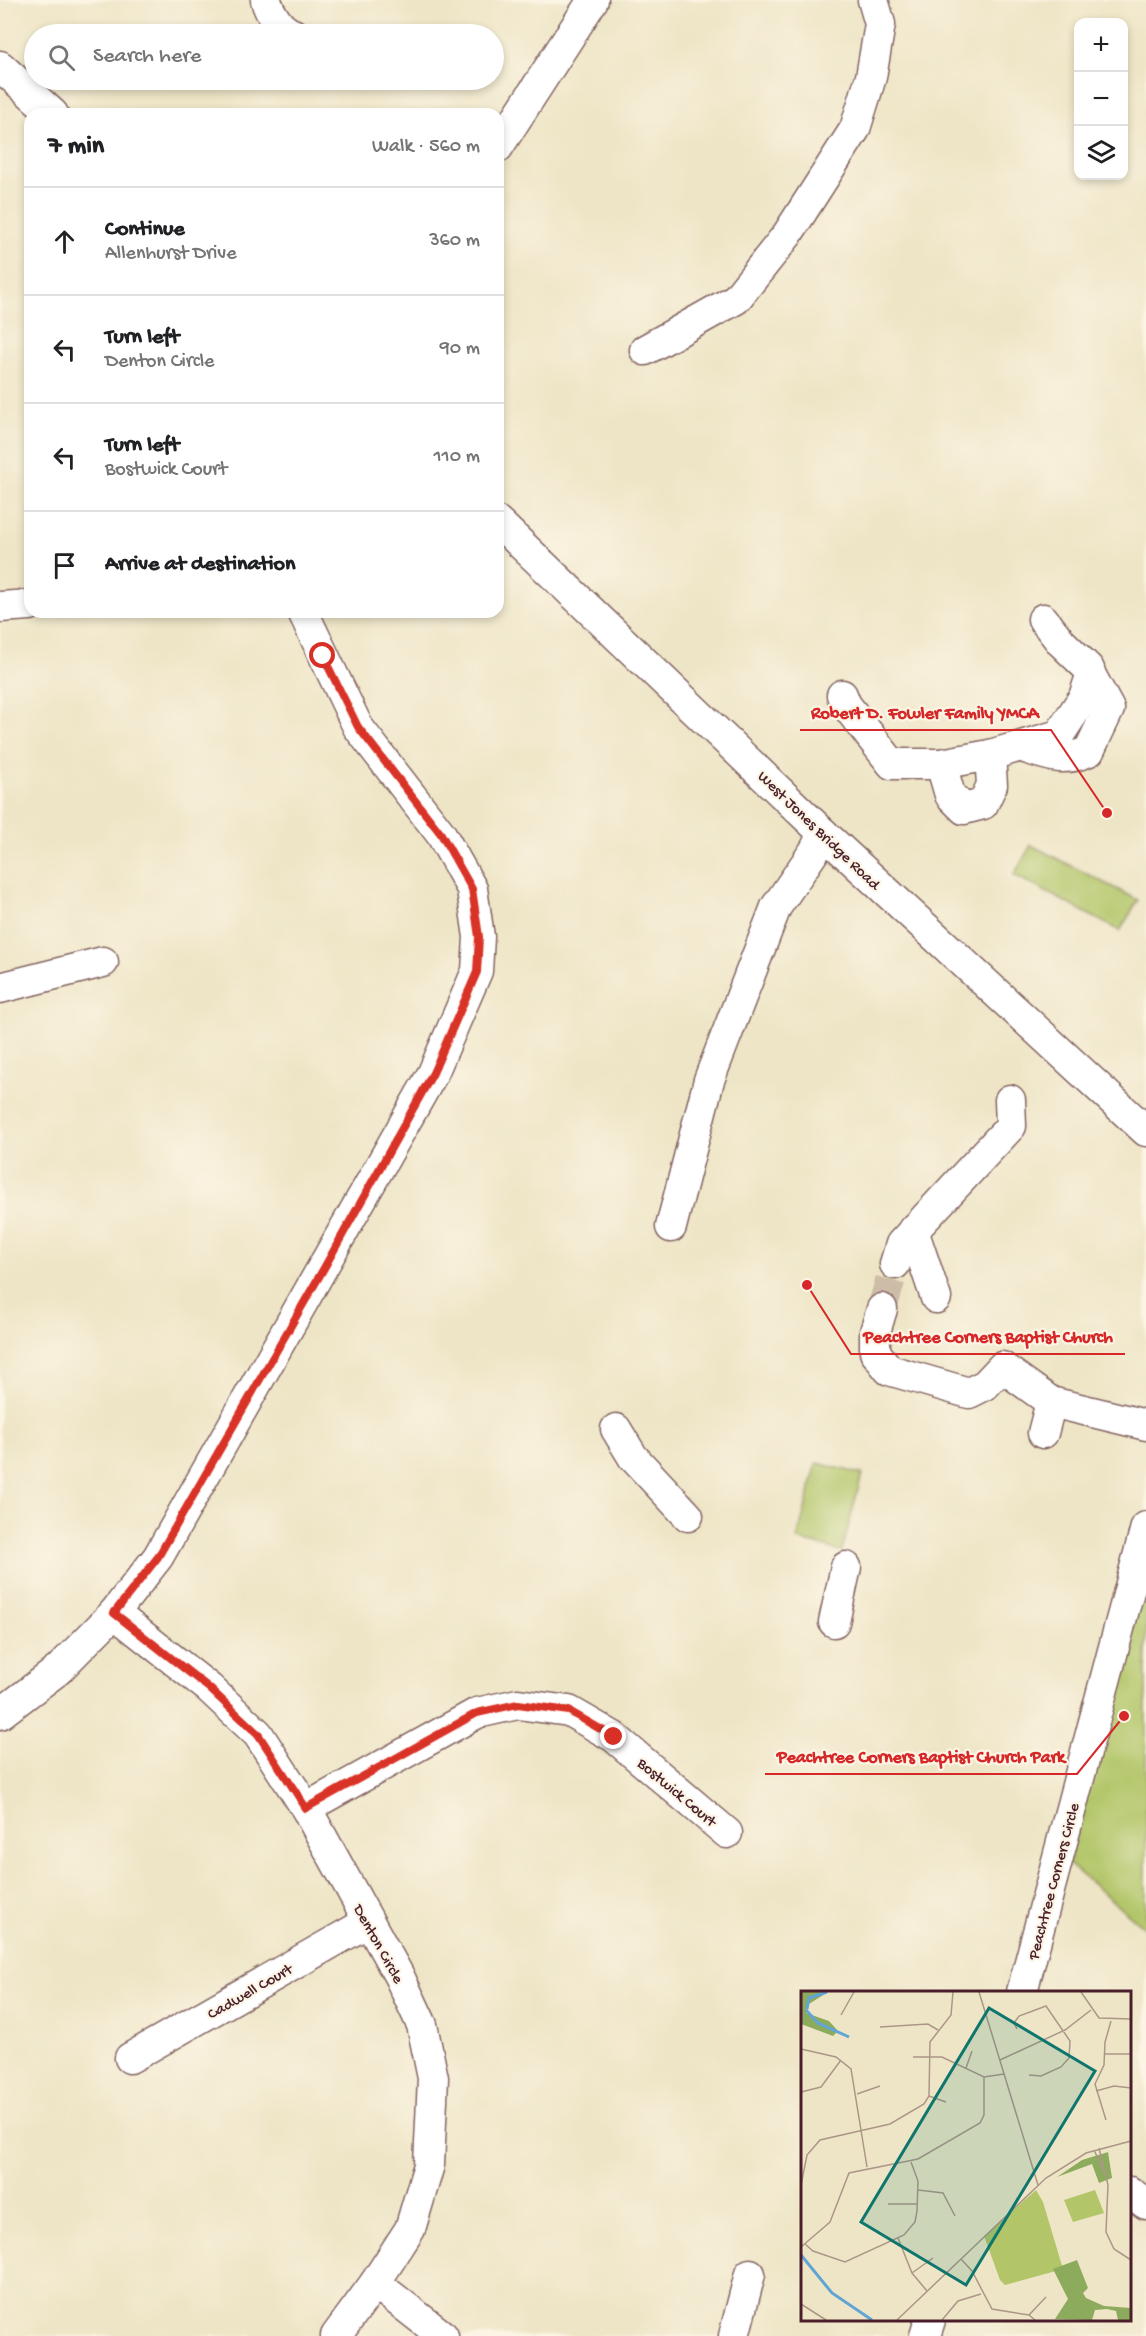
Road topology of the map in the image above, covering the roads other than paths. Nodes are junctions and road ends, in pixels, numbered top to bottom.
1 (266, 0) edge
2 (593, 0) edge
3 (873, 0) edge
4 (280, 24) edge
5 (0, 66) edge
6 (24, 88) edge
7 (26, 90) edge
8 (46, 108) edge
9 (504, 138) edge
10 (645, 350) dead end
11 (504, 528) edge
12 (24, 605) edge
13 (0, 607) edge
14 (306, 618) edge
15 (1043, 619) dead end
16 (842, 695) dead end
17 (990, 755) junction
18 (941, 764) junction
19 (823, 833) junction
20 (103, 962) dead end
21 (0, 988) edge
22 (1010, 1100) dead end
23 (1142, 1126) edge
24 (671, 1227) dead end
25 (913, 1230) junction
26 (895, 1264) tunnel mouth
27 (936, 1298) dead end
28 (882, 1310) tunnel mouth
29 (1051, 1402) junction
30 (1146, 1425) edge
31 (616, 1429) dead end
32 (1043, 1433) dead end
33 (688, 1516) dead end
34 (1146, 1527) edge
35 (846, 1567) dead end
36 (114, 1613) junction
37 (834, 1622) dead end
38 (0, 1714) edge
39 (306, 1808) junction
40 (727, 1833) dead end
41 (369, 1922) junction
42 (1023, 1991) edge
43 (130, 2058) dead end
44 (1131, 2193) edge
45 (1146, 2204) edge
46 (750, 2274) dead end
47 (375, 2283) junction
48 (929, 2321) edge
49 (336, 2336) edge
50 (443, 2336) edge
51 (734, 2336) edge
52 (925, 2336) edge

1 - 4 street
2 - 9 street
3 - 10 street
5 - 6 street
7 - 8 street
11 - 19 street, West Jones Bridge Road
12 - 13 street
14 - 36 street
15 - 17 street
16 - 18 street
17 - 18 street
17 - 18 street
19 - 23 street, West Jones Bridge Road
19 - 24 street
20 - 21 street
22 - 25 street
25 - 26 street
25 - 27 street
28 - 29 street
29 - 30 street
29 - 32 street
31 - 33 street
34 - 42 street, Peachtree Corners Circle
35 - 37 street
36 - 38 street
36 - 39 street, Denton Circle
39 - 40 street, Bostwick Court
39 - 41 street, Denton Circle
41 - 43 street, Cadwell Court
41 - 47 street, Denton Circle
44 - 45 street
46 - 51 street
47 - 49 street, Denton Circle
47 - 50 street
48 - 52 street

